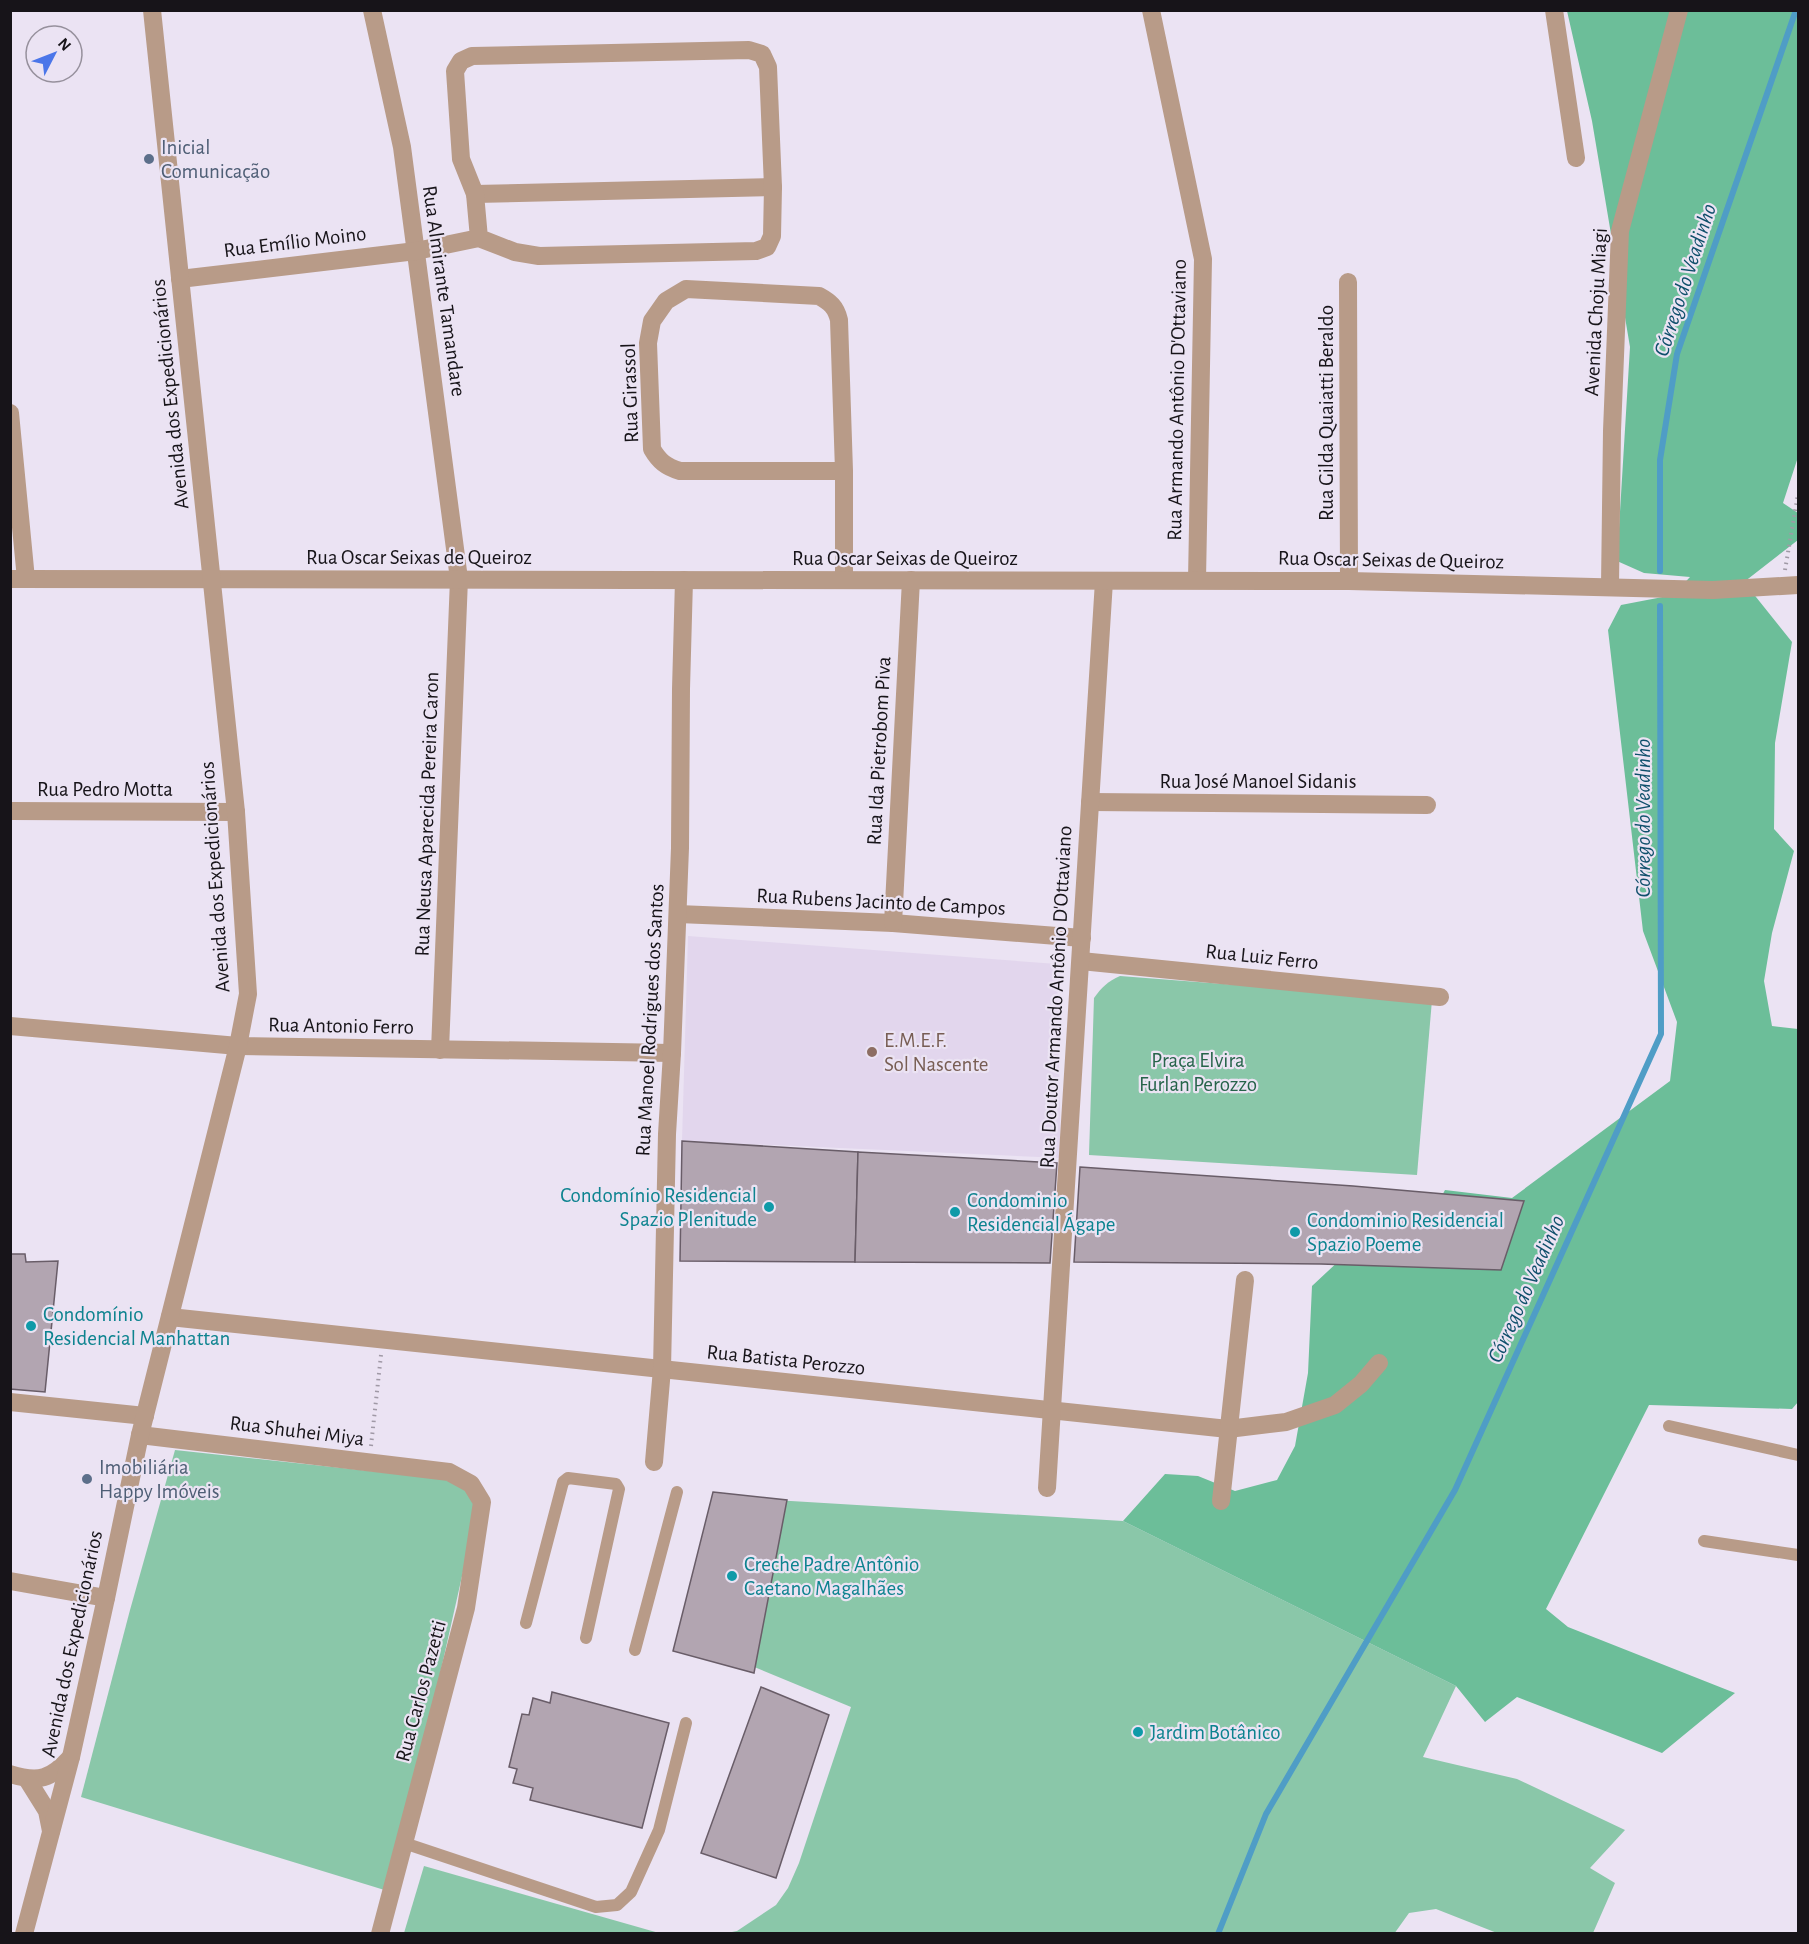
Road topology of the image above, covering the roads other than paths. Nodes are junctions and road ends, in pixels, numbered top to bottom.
1 (152, 10) edge
2 (372, 10) edge
3 (1151, 10) edge
4 (1554, 10) edge
5 (1679, 10) edge
6 (1576, 158) dead end
7 (773, 187) junction
8 (476, 194) junction
9 (479, 238) junction
10 (416, 251) junction
11 (180, 279) junction
12 (1348, 282) dead end
13 (10, 412) edge
14 (844, 471) junction
15 (18, 579) edge
16 (212, 579) junction
17 (459, 579) junction
18 (684, 580) junction
19 (844, 580) junction
20 (911, 580) junction
21 (1197, 580) junction
22 (1104, 581) junction
23 (1348, 581) junction
24 (1790, 585) edge
25 (1610, 586) junction
26 (1090, 802) junction
27 (1427, 805) dead end
28 (10, 811) edge
29 (236, 812) junction
30 (678, 914) junction
31 (892, 923) junction
32 (1082, 938) junction
33 (1081, 961) junction
34 (1440, 997) dead end
35 (10, 1026) edge
36 (238, 1046) junction
37 (440, 1050) junction
38 (672, 1053) junction
39 (1245, 1280) dead end
40 (170, 1317) junction
41 (1379, 1363) dead end
42 (662, 1370) junction
43 (10, 1402) edge
44 (1052, 1411) junction
45 (145, 1416) junction
46 (1670, 1426) dead end
47 (1228, 1429) junction
48 (140, 1435) junction
49 (1798, 1455) edge
50 (654, 1462) dead end
51 (449, 1472) joint
52 (1047, 1488) dead end
53 (677, 1492) dead end
54 (1221, 1501) dead end
55 (1704, 1541) dead end
56 (1798, 1555) edge
57 (10, 1581) edge
58 (106, 1598) junction
59 (526, 1623) dead end
60 (586, 1638) dead end
61 (635, 1650) dead end
62 (686, 1723) dead end
63 (71, 1757) junction
64 (19, 1777) edge
65 (51, 1831) junction
66 (404, 1843) junction
67 (24, 1934) edge
68 (380, 1934) edge

1 - 11 street, Avenida dos Expedicionários
2 - 10 street, Rua Almirante Tamandare
3 - 21 street, Rua Armando Antônio D'Ottaviano
4 - 6 street
5 - 25 street, Avenida Choju Miagi
7 - 8 street
7 - 8 street
7 - 9 street
8 - 9 street
9 - 10 street, Rua Emílio Moino
10 - 11 street, Rua Emílio Moino
10 - 17 street, Rua Almirante Tamandare
11 - 16 street, Avenida dos Expedicionários
12 - 23 street, Rua Gilda Quaiatti Beraldo
13 - 15 street
14 - 14 street, Rua Girassol
14 - 19 street, Rua Girassol
15 - 16 street, Rua Oscar Seixas de Queiroz
16 - 17 street, Rua Oscar Seixas de Queiroz
16 - 29 street, Avenida dos Expedicionários
17 - 18 street, Rua Oscar Seixas de Queiroz
17 - 37 street, Rua Neusa Aparecida Pereira Caron
18 - 19 street, Rua Oscar Seixas de Queiroz
18 - 30 street, Rua Manoel Rodrigues dos Santos
19 - 20 street, Rua Oscar Seixas de Queiroz
20 - 22 street, Rua Oscar Seixas de Queiroz
20 - 31 street, Rua Ida Pietrobom Piva
21 - 22 street, Rua Oscar Seixas de Queiroz
21 - 23 street, Rua Oscar Seixas de Queiroz
22 - 26 street, Rua Doutor Armando Antônio D'Ottaviano
23 - 25 street, Rua Oscar Seixas de Queiroz
24 - 25 street, Rua Oscar Seixas de Queiroz
26 - 27 street, Rua José Manoel Sidanis
26 - 32 street, Rua Doutor Armando Antônio D'Ottaviano
28 - 29 street, Rua Pedro Motta
29 - 36 street, Avenida dos Expedicionários
30 - 31 street, Rua Rubens Jacinto de Campos
30 - 38 street, Rua Manoel Rodrigues dos Santos
31 - 32 street, Rua Rubens Jacinto de Campos
32 - 33 street, Rua Doutor Armando Antônio D'Ottaviano
33 - 34 street, Rua Luiz Ferro
33 - 44 street, Rua Doutor Armando Antônio D'Ottaviano
35 - 36 street, Rua Antonio Ferro
36 - 37 street, Rua Antonio Ferro
36 - 40 street, Avenida dos Expedicionários
37 - 38 street, Rua Antonio Ferro
38 - 42 street, Rua Manoel Rodrigues dos Santos
39 - 47 street
40 - 42 street, Rua Batista Perozzo
40 - 45 street, Avenida dos Expedicionários
41 - 47 street, Rua Batista Perozzo
42 - 44 street, Rua Batista Perozzo
42 - 50 street, Rua Manoel Rodrigues dos Santos
43 - 45 street
44 - 47 street, Rua Batista Perozzo
44 - 52 street, Rua Doutor Armando Antônio D'Ottaviano
45 - 48 street, Avenida dos Expedicionários
46 - 49 lane
47 - 54 street
48 - 51 street, Rua Shuhei Miya
48 - 58 street, Avenida dos Expedicionários
51 - 66 street, Rua Carlos Pazetti
53 - 61 lane
55 - 56 lane
57 - 58 street
58 - 63 street, Avenida dos Expedicionários
59 - 60 lane
62 - 66 lane
63 - 64 street
63 - 65 street, Avenida dos Expedicionários
64 - 65 street
65 - 67 street, Avenida dos Expedicionários
66 - 68 street, Rua Carlos Pazetti

